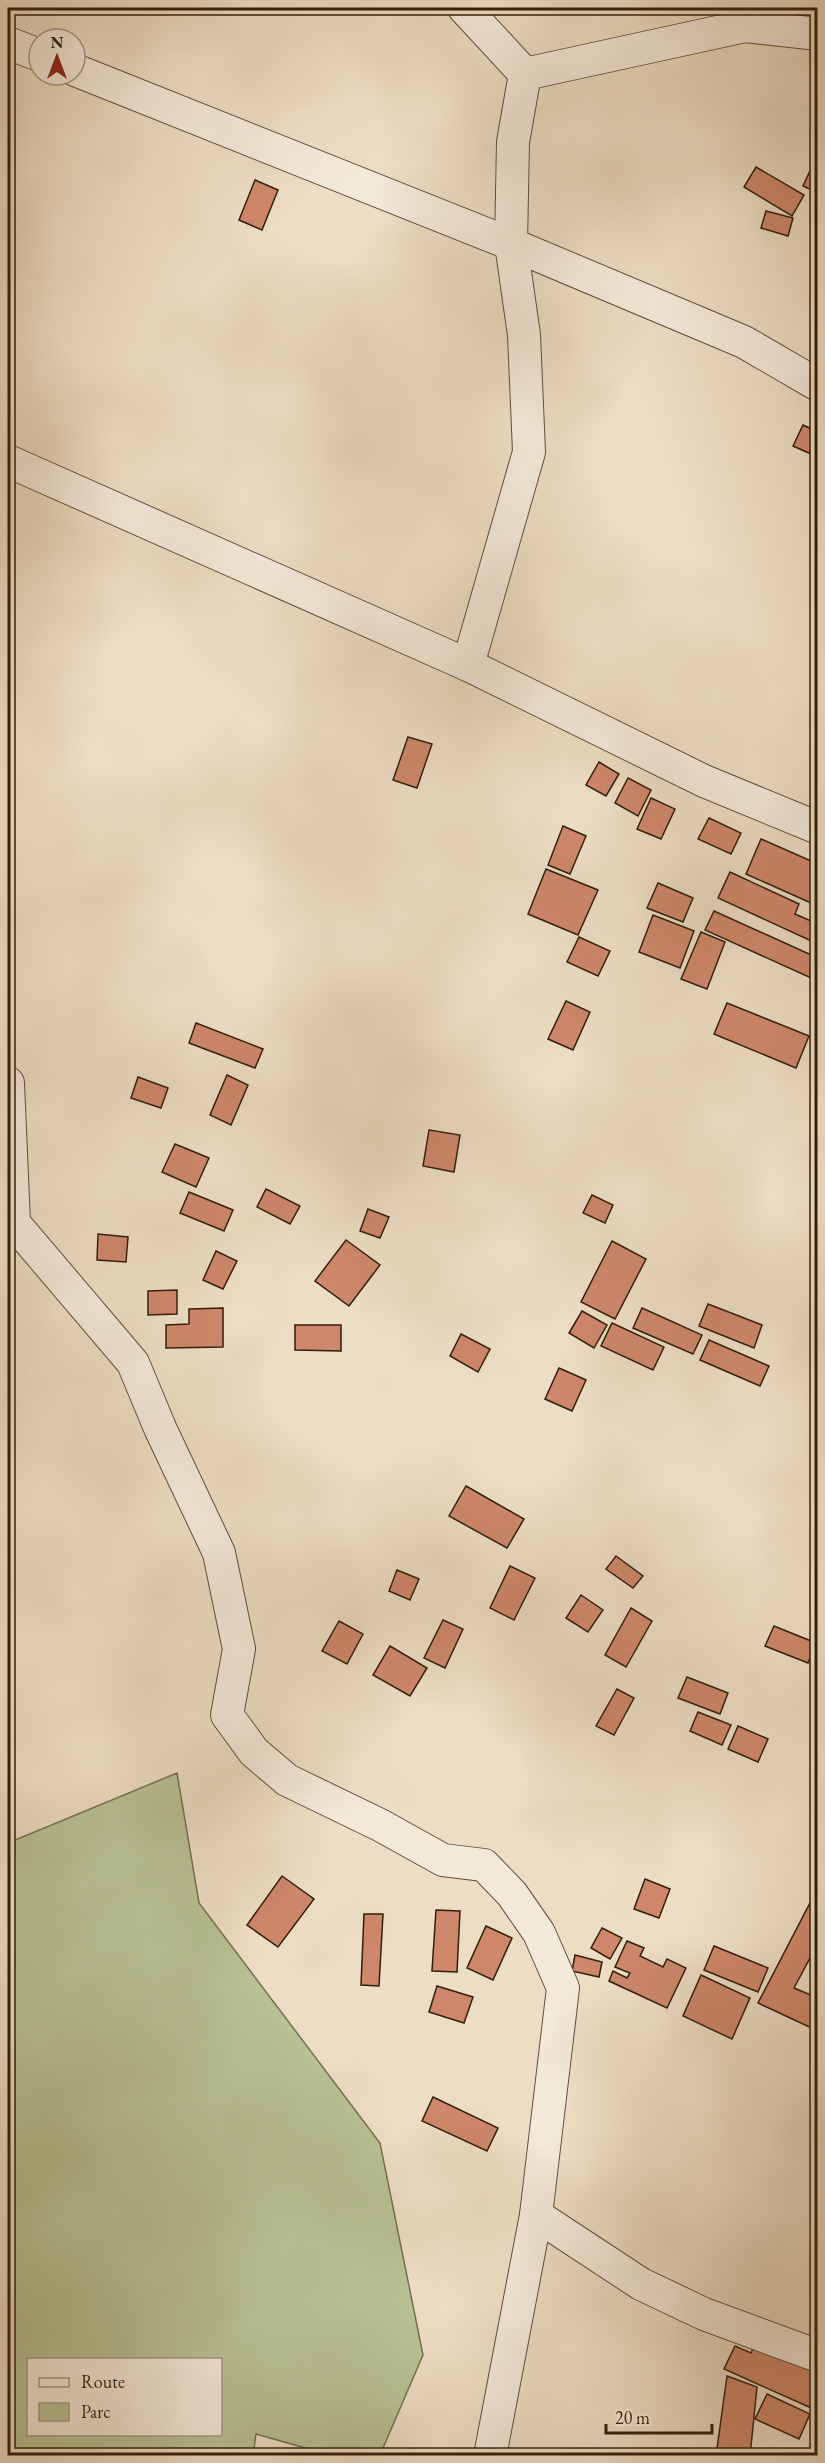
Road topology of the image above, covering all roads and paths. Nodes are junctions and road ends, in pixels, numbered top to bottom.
1 (464, 8) edge
2 (818, 34) edge
3 (8, 42) edge
4 (27, 50) edge
5 (525, 74) junction
6 (87, 75) edge
7 (511, 244) junction
8 (818, 385) edge
9 (8, 461) edge
10 (468, 665) junction
11 (818, 828) edge
12 (8, 1083) edge
13 (536, 2215) junction
14 (818, 2356) edge
15 (490, 2456) edge

1 - 5 street
2 - 5 street
3 - 4 street
5 - 7 street
6 - 7 street
7 - 8 street
7 - 10 street
9 - 10 street
10 - 11 street
12 - 13 street
13 - 14 street
13 - 15 street

